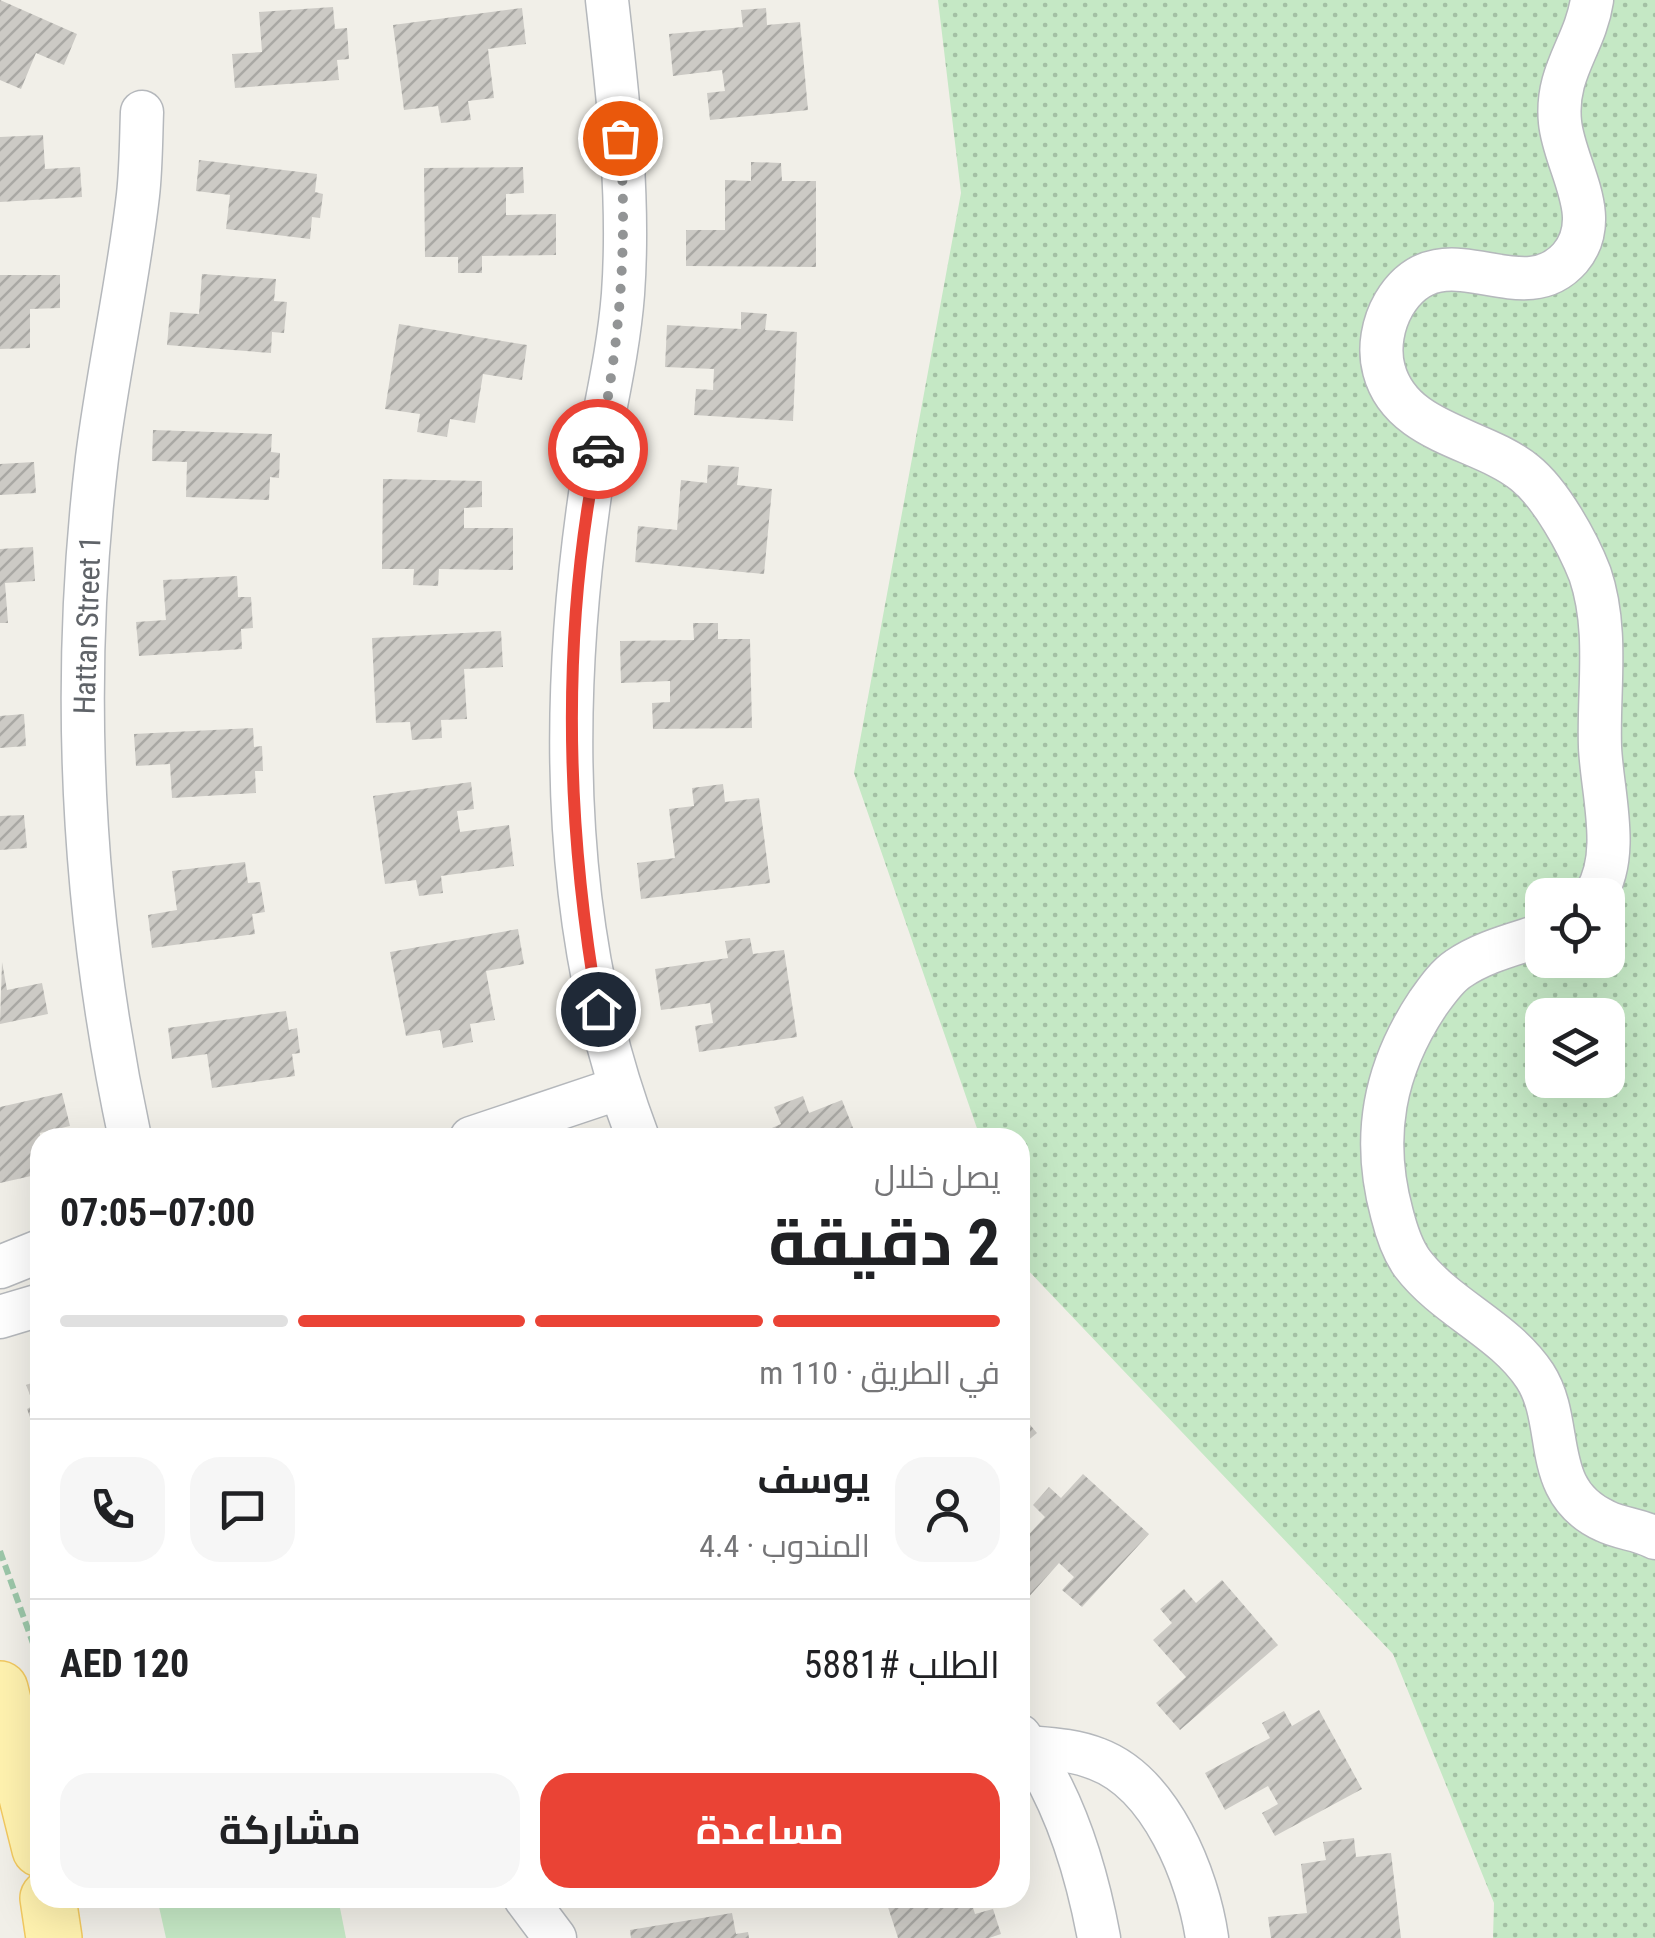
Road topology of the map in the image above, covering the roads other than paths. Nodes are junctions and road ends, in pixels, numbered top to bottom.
1 (607, 0) edge
2 (1592, 0) edge
3 (142, 112) dead end
4 (1603, 878) edge
5 (1525, 940) edge
6 (620, 1088) junction
7 (128, 1128) edge
8 (501, 1128) edge
9 (634, 1128) edge
10 (30, 1255) edge
11 (0, 1266) edge
12 (30, 1308) edge
13 (0, 1317) edge
14 (30, 1330) edge
15 (0, 1337) edge
16 (1655, 1538) edge
17 (0, 1688) edge
18 (1030, 1742) edge
19 (1030, 1752) edge
20 (30, 1809) edge
21 (50, 1908) edge
22 (532, 1908) edge
23 (54, 1938) edge
24 (555, 1938) edge
25 (1099, 1938) edge
26 (1207, 1938) edge

1 - 6 street
2 - 4 street
3 - 7 street, Hattan Street 1
5 - 16 street
6 - 8 street
6 - 9 street
10 - 11 street
12 - 13 street
14 - 15 street
17 - 20 main road
18 - 26 street
19 - 25 street
21 - 23 main road
22 - 24 street

